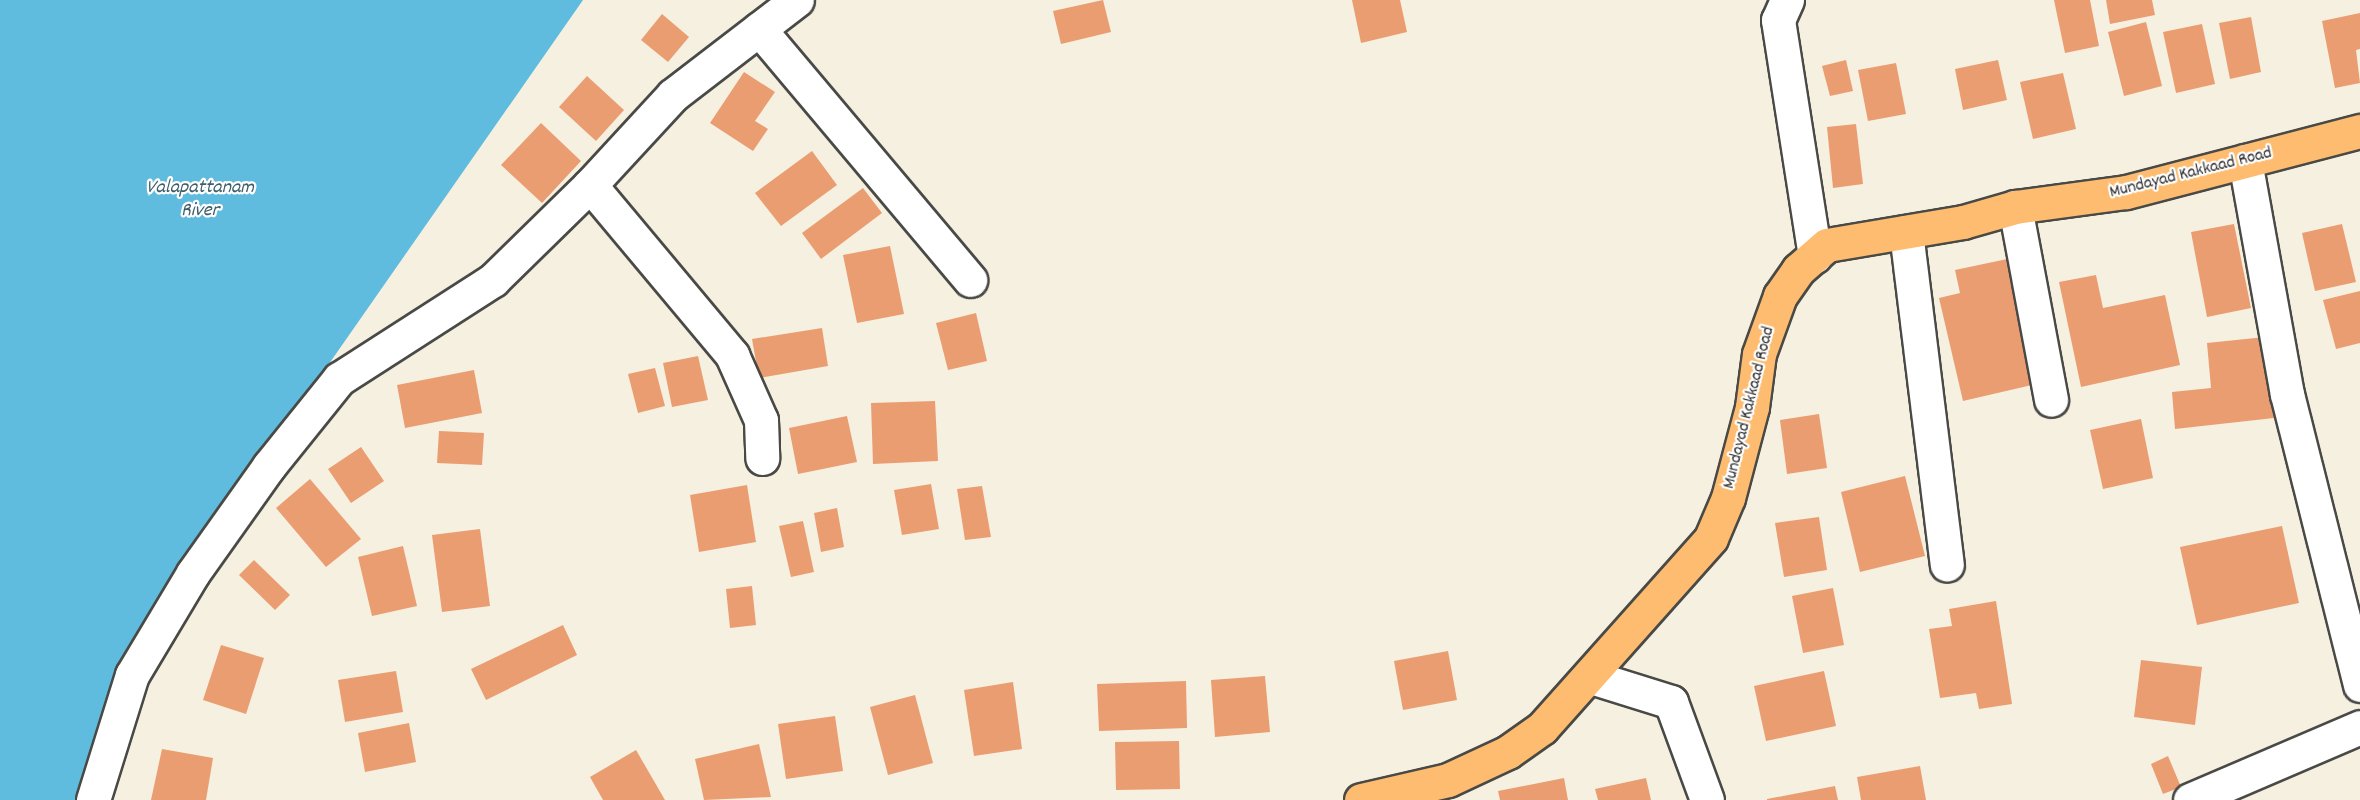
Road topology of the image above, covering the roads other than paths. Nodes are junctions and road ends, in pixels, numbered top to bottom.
1 (796, 0) edge
2 (1787, 0) edge
3 (759, 29) junction
4 (2360, 131) edge
5 (2245, 162) junction
6 (590, 185) junction
7 (2015, 207) junction
8 (1906, 232) junction
9 (1815, 256) junction
10 (970, 280) dead end
11 (2050, 400) dead end
12 (762, 458) dead end
13 (1947, 564) dead end
14 (1591, 677) junction
15 (2360, 685) edge
16 (2360, 727) edge
17 (1451, 790) edge
18 (93, 800) edge
19 (1361, 800) edge
20 (1707, 800) edge
21 (2190, 800) edge

1 - 3 street
2 - 9 street
3 - 6 street
3 - 10 street
4 - 5 main road, Mundayad Kakkaad Road
5 - 7 main road, Mundayad Kakkaad Road
5 - 15 street
6 - 12 street
6 - 18 street
7 - 8 main road, Mundayad Kakkaad Road
7 - 11 street
8 - 9 main road, Mundayad Kakkaad Road
8 - 13 street
9 - 14 main road, Mundayad Kakkaad Road
14 - 17 main road, Mundayad Kakkaad Road
14 - 20 street
16 - 21 street
17 - 19 main road, Mundayad Kakkaad Road

